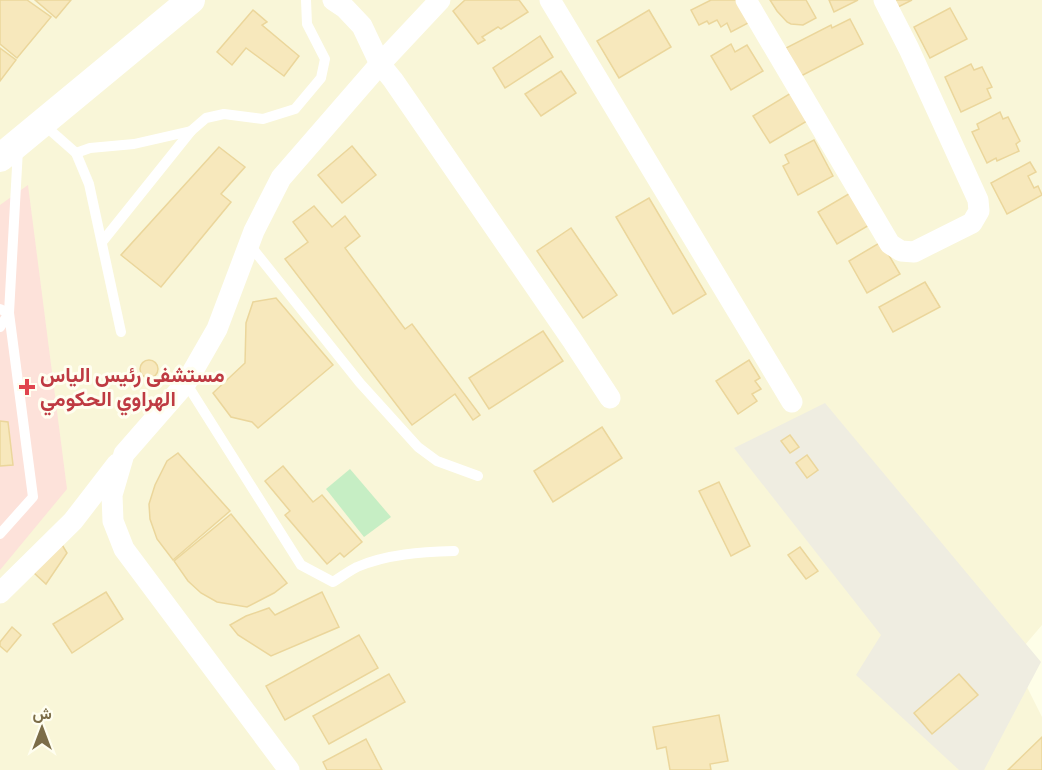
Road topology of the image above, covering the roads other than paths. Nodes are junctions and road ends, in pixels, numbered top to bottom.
1 (191, 0) edge
2 (306, 0) edge
3 (333, 0) edge
4 (440, 0) edge
5 (550, 0) edge
6 (746, 0) edge
7 (884, 0) edge
8 (380, 64) junction
9 (42, 123) junction
10 (191, 131) junction
11 (9, 150) edge
12 (76, 153) junction
13 (102, 242) junction
14 (249, 244) junction
15 (5, 311) edge
16 (0, 327) edge
17 (121, 332) dead end
18 (186, 383) junction
19 (609, 398) dead end
20 (792, 402) dead end
21 (124, 454) junction
22 (478, 476) dead end
23 (0, 534) edge
24 (454, 551) dead end
25 (0, 593) edge
26 (289, 770) edge

1 - 9 main road
2 - 10 lane
3 - 8 street
4 - 8 street
5 - 20 street
6 - 7 street
8 - 14 street
8 - 19 street
9 - 11 main road
9 - 12 lane
10 - 12 lane
10 - 13 lane
11 - 15 lane
12 - 13 lane
13 - 17 lane
14 - 18 street
14 - 22 lane
15 - 16 lane
15 - 23 lane
18 - 21 street
18 - 24 lane
21 - 25 street
21 - 26 street

